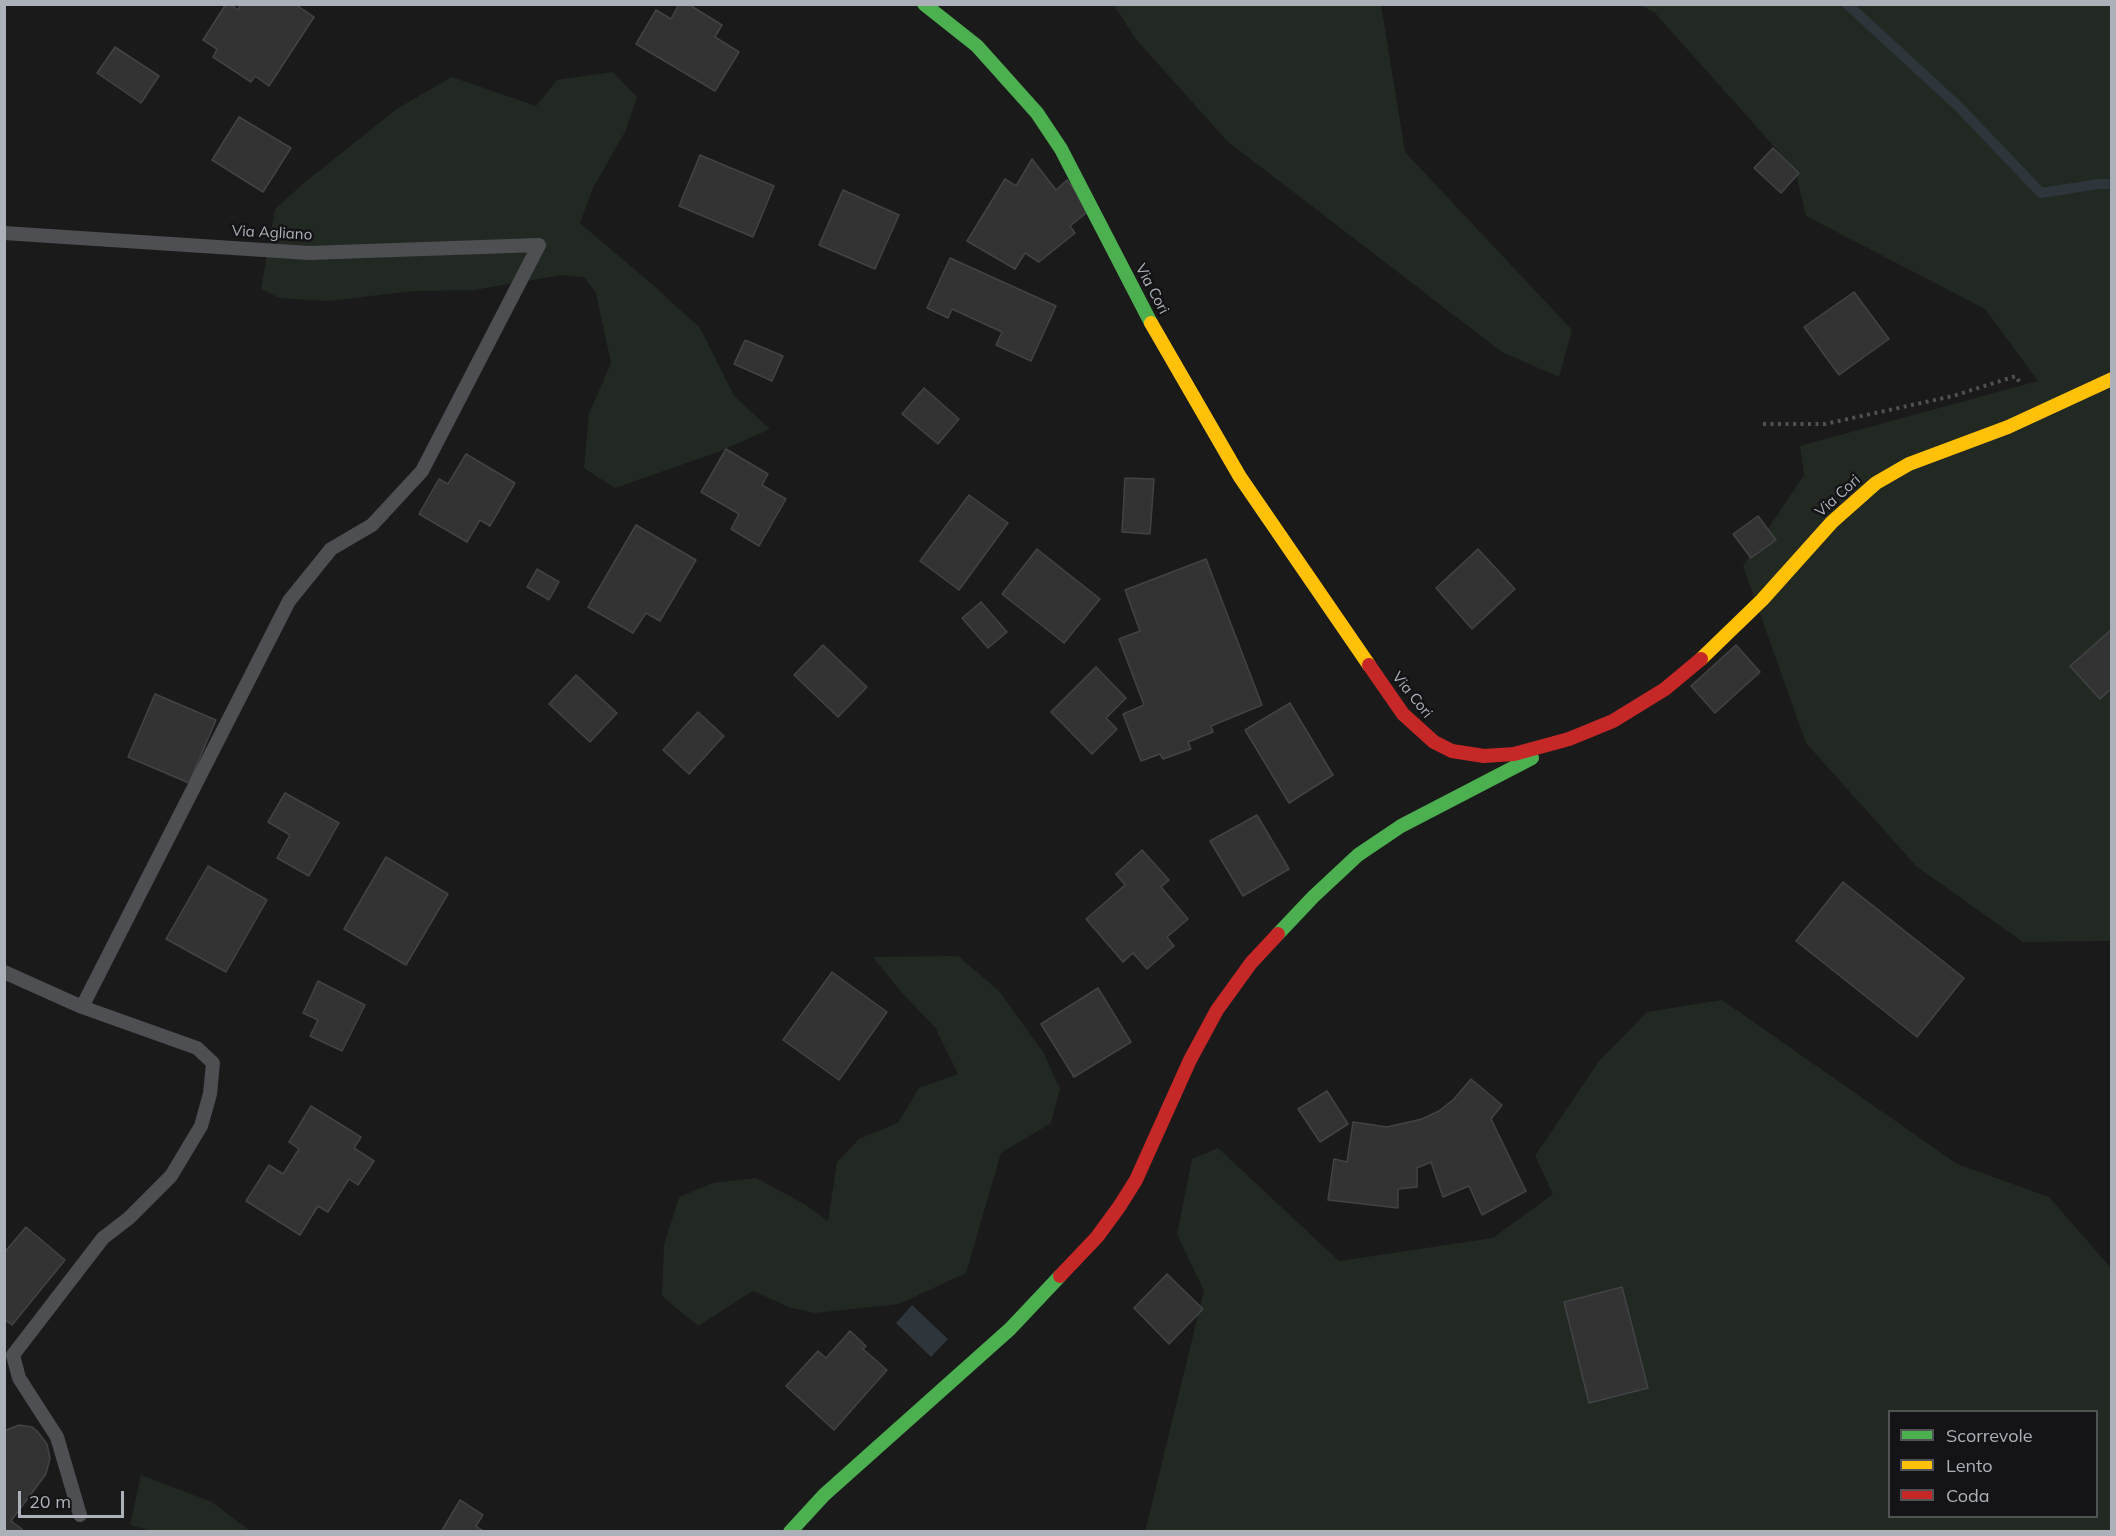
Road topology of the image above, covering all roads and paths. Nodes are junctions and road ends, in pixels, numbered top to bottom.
1 (924, 4) edge
2 (4, 233) edge
3 (2016, 376) dead end
4 (2112, 379) edge
5 (1763, 424) dead end
6 (1569, 739) junction
7 (4, 972) edge
8 (82, 1007) junction
9 (9, 1359) edge
10 (81, 1515) dead end
11 (790, 1532) edge

1 - 6 street, Via Cori
2 - 8 lane, Via Agliano
3 - 5 path
4 - 6 street, Via Cori
6 - 11 street
7 - 8 lane
8 - 9 lane
9 - 10 lane

